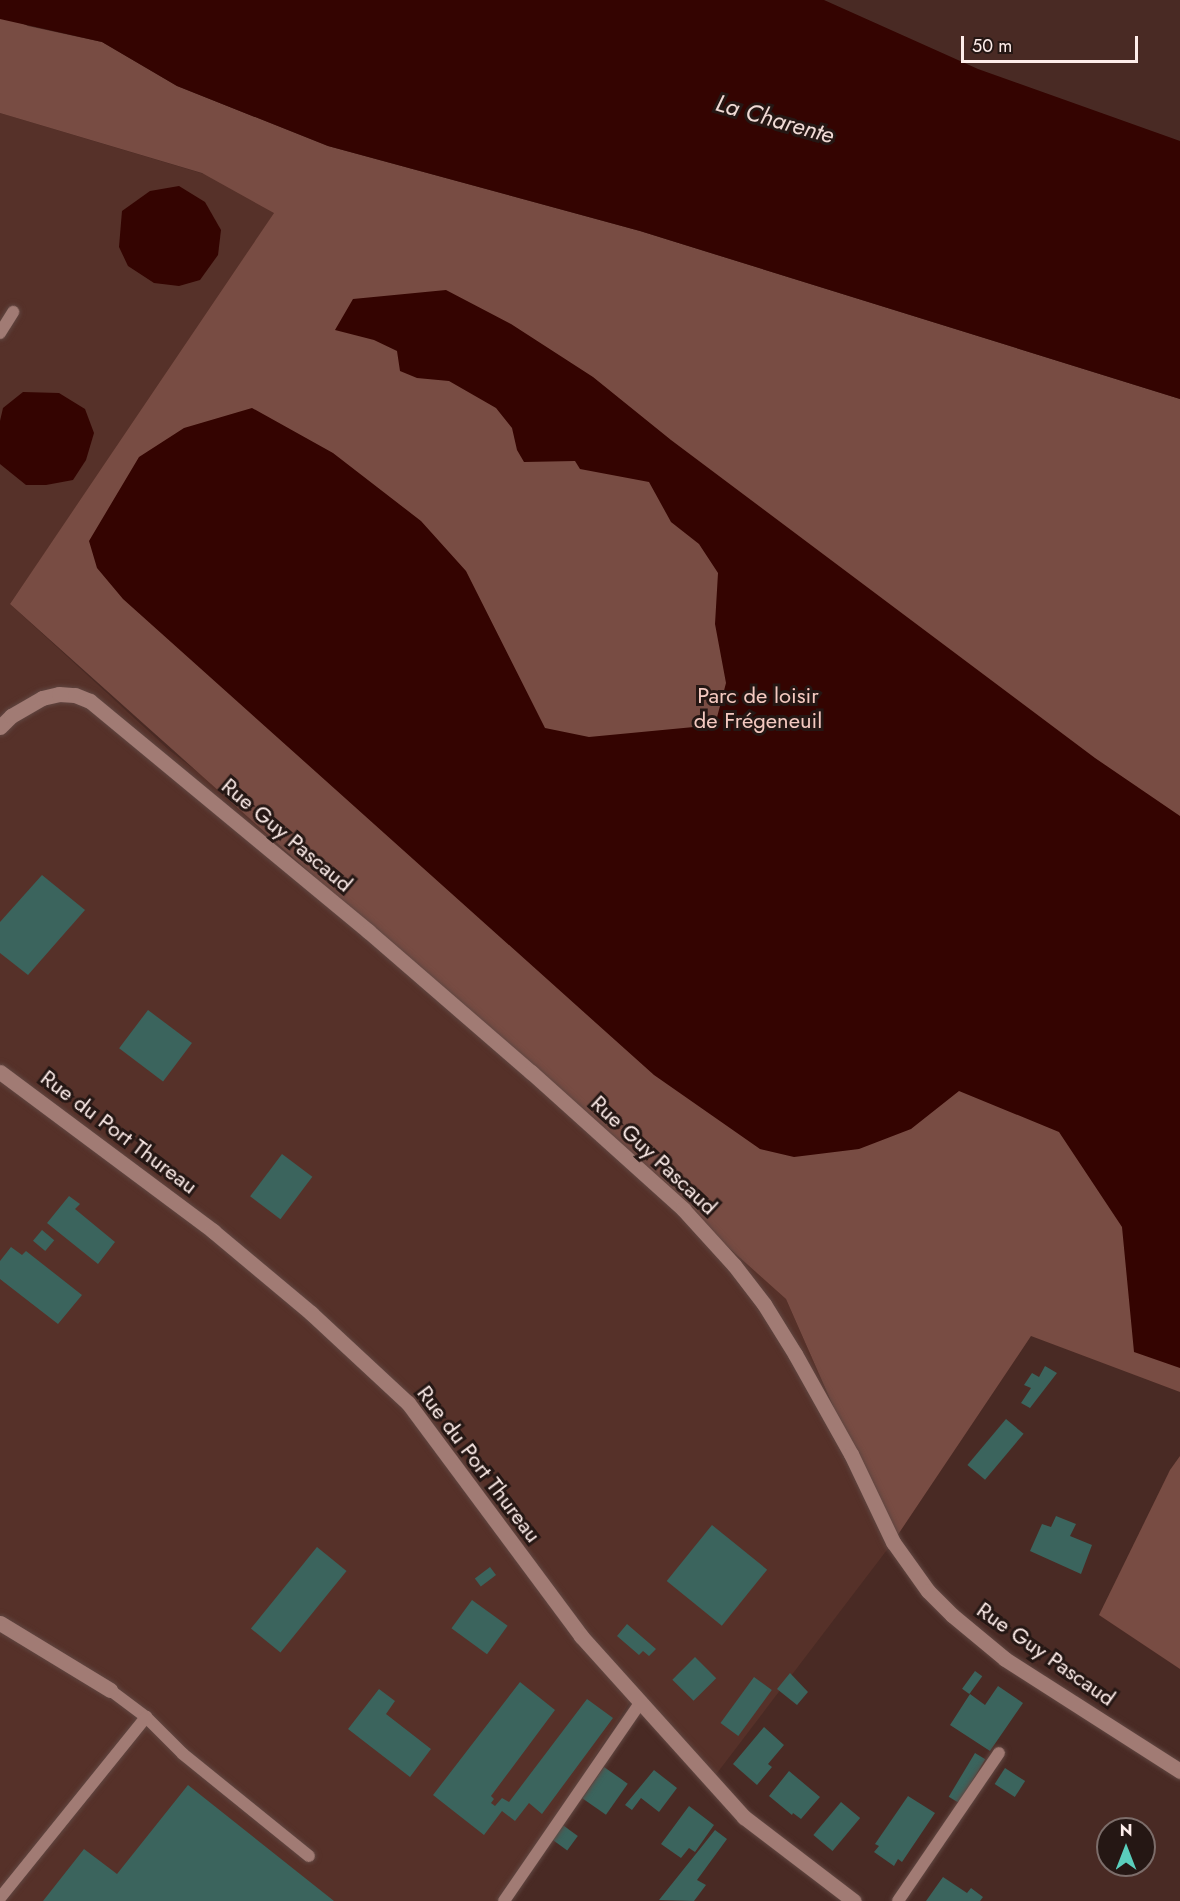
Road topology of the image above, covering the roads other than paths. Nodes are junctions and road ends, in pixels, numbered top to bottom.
1 (13, 312) dead end
2 (0, 333) edge
3 (0, 727) edge
4 (0, 1072) edge
5 (0, 1623) edge
6 (110, 1690) joint
7 (641, 1702) junction
8 (146, 1717) junction
9 (999, 1753) dead end
10 (1180, 1771) edge
11 (309, 1857) dead end
12 (0, 1898) edge
13 (504, 1901) edge
14 (854, 1901) edge
15 (898, 1901) edge

1 - 2 lane
3 - 10 street, Rue Guy Pascaud
4 - 7 street, Rue du Port Thureau
5 - 6 street
6 - 8 lane
7 - 13 lane
7 - 14 street, Rue du Port Thureau
8 - 11 lane
8 - 12 lane
9 - 15 lane

